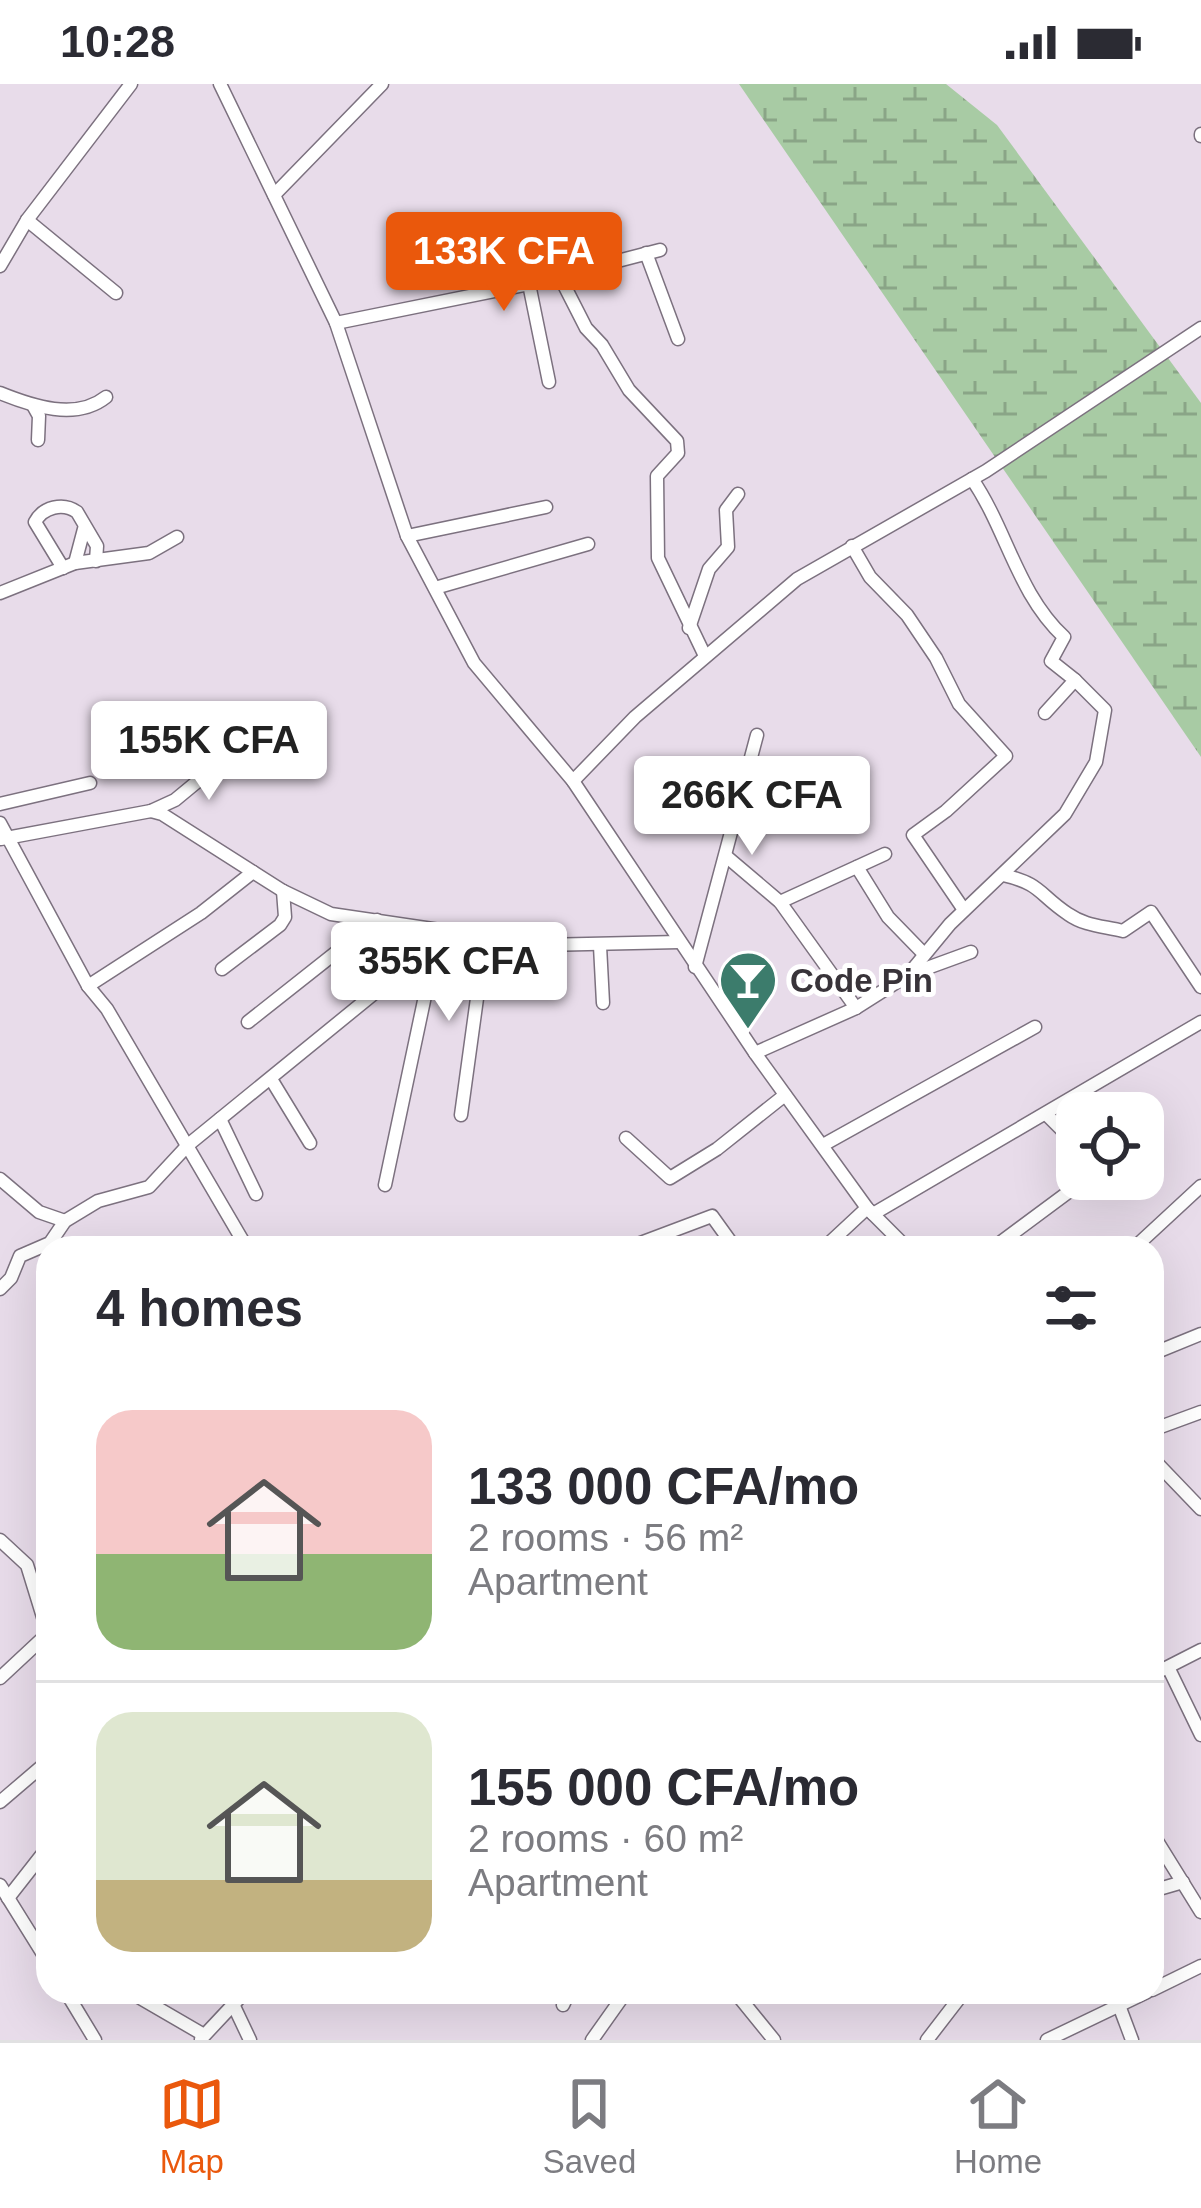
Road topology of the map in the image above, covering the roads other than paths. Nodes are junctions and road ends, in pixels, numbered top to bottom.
1 (131, 84) edge
2 (220, 84) edge
3 (382, 84) edge
4 (274, 195) junction
5 (28, 220) junction
6 (0, 266) edge
7 (560, 277) junction
8 (529, 284) junction
9 (116, 293) dead end
10 (336, 323) junction
11 (1201, 328) edge
12 (678, 339) dead end
13 (549, 382) dead end
14 (0, 393) edge
15 (106, 397) dead end
16 (34, 407) junction
17 (38, 440) dead end
18 (972, 479) junction
19 (738, 494) dead end
20 (546, 507) dead end
21 (84, 529) junction
22 (406, 536) junction
23 (178, 537) dead end
24 (588, 544) dead end
25 (852, 546) junction
26 (96, 561) junction
27 (69, 565) junction
28 (435, 588) junction
29 (0, 593) edge
30 (689, 628) junction
31 (705, 656) junction
32 (1075, 680) junction
33 (1045, 712) dead end
34 (757, 735) dead end
35 (248, 751) dead end
36 (573, 781) junction
37 (90, 783) dead end
38 (0, 804) edge
39 (151, 811) junction
40 (2, 833) edge
41 (885, 854) dead end
42 (727, 856) junction
43 (857, 867) junction
44 (253, 872) junction
45 (1003, 875) junction
46 (283, 892) junction
47 (780, 902) junction
48 (964, 910) junction
49 (377, 920) junction
50 (437, 937) junction
51 (485, 940) junction
52 (679, 942) junction
53 (600, 946) junction
54 (971, 952) dead end
55 (923, 955) junction
56 (695, 967) junction
57 (222, 970) dead end
58 (908, 975) junction
59 (88, 986) junction
60 (1201, 987) edge
61 (603, 1003) dead end
62 (856, 1007) junction
63 (248, 1022) dead end
64 (1201, 1023) edge
65 (1035, 1028) dead end
66 (755, 1053) junction
67 (271, 1079) junction
68 (785, 1095) junction
69 (461, 1114) dead end
70 (1046, 1114) junction
71 (220, 1120) junction
72 (1056, 1124) edge
73 (626, 1138) dead end
74 (310, 1143) dead end
75 (188, 1145) junction
76 (823, 1145) junction
77 (0, 1179) edge
78 (385, 1185) dead end
79 (1201, 1186) edge
80 (256, 1194) dead end
81 (1058, 1200) edge
82 (870, 1211) junction
83 (65, 1221) junction
84 (55, 1236) edge
85 (240, 1236) edge
86 (659, 1236) edge
87 (726, 1236) edge
88 (839, 1236) edge
89 (895, 1236) edge
90 (1009, 1236) edge
91 (1147, 1236) edge
92 (36, 1249) edge
93 (0, 1288) edge
94 (1201, 1334) edge
95 (1164, 1349) edge
96 (1201, 1412) edge
97 (1164, 1426) edge
98 (1164, 1470) edge
99 (1201, 1509) edge
100 (0, 1540) edge
101 (36, 1590) edge
102 (1201, 1650) edge
103 (36, 1653) edge
104 (1169, 1669) junction
105 (1164, 1671) edge
106 (0, 1678) edge
107 (1201, 1735) edge
108 (36, 1771) edge
109 (0, 1802) edge
110 (1164, 1852) edge
111 (36, 1862) edge
112 (1183, 1882) junction
113 (0, 1885) edge
114 (1164, 1888) edge
115 (8, 1898) junction
116 (1201, 1912) edge
117 (36, 1943) edge
118 (1201, 1966) edge
119 (1164, 1984) edge
120 (73, 2004) edge
121 (149, 2004) edge
122 (230, 2004) edge
123 (233, 2004) edge
124 (618, 2004) edge
125 (747, 2004) edge
126 (955, 2004) edge
127 (1107, 2004) edge
128 (1119, 2004) edge
129 (202, 2038) edge
130 (95, 2040) edge
131 (250, 2040) edge
132 (592, 2040) edge
133 (774, 2040) edge
134 (927, 2040) edge
135 (1047, 2040) edge
136 (1132, 2040) edge

1 - 5 street
2 - 4 street
3 - 4 street
4 - 10 street
5 - 6 street
5 - 9 street
7 - 8 street
7 - 12 street
7 - 30 street
8 - 10 street
8 - 13 street
10 - 22 street
11 - 18 street
14 - 16 street
15 - 16 street
16 - 17 street
18 - 25 street
18 - 32 street
19 - 30 street
20 - 22 street
21 - 26 street
21 - 27 street
21 - 27 street
22 - 28 street
23 - 26 street
24 - 28 street
25 - 31 street
25 - 48 street
26 - 27 street
27 - 29 street
28 - 36 street
30 - 31 street
31 - 36 street
32 - 33 street
32 - 45 street
34 - 42 street
35 - 39 street
36 - 52 street
37 - 38 street
39 - 40 street
39 - 44 street
40 - 59 street
41 - 43 street
42 - 47 street
42 - 56 street
43 - 47 street
43 - 55 street
44 - 46 street
44 - 59 street
45 - 48 street
45 - 60 street
46 - 49 street
46 - 57 street
47 - 62 street
48 - 55 street
49 - 50 street
49 - 63 street
50 - 51 street
50 - 67 street
50 - 78 street
51 - 53 street
51 - 69 street
52 - 53 street
52 - 56 street
53 - 61 street
54 - 58 street
55 - 58 street
56 - 66 street
58 - 62 street
59 - 75 street
62 - 66 street
64 - 70 street
65 - 76 street
66 - 68 street
67 - 71 street
67 - 74 street
68 - 73 street
68 - 76 street
70 - 72 street
70 - 82 street
71 - 75 street
71 - 80 street
75 - 83 street
75 - 85 street
76 - 82 street
77 - 83 street
79 - 91 street
81 - 90 street
82 - 88 street
82 - 89 street
83 - 84 street
86 - 87 street
92 - 93 street
94 - 95 street
96 - 97 street
98 - 99 street
100 - 101 street
102 - 104 street
103 - 106 street
104 - 105 street
104 - 107 street
108 - 109 street
110 - 112 street
111 - 115 street
112 - 114 street
112 - 116 street
113 - 115 street
115 - 117 street
118 - 119 street
120 - 130 street
121 - 129 street
122 - 129 street
123 - 131 street
124 - 132 street
125 - 133 street
126 - 134 street
127 - 135 street
128 - 136 street

